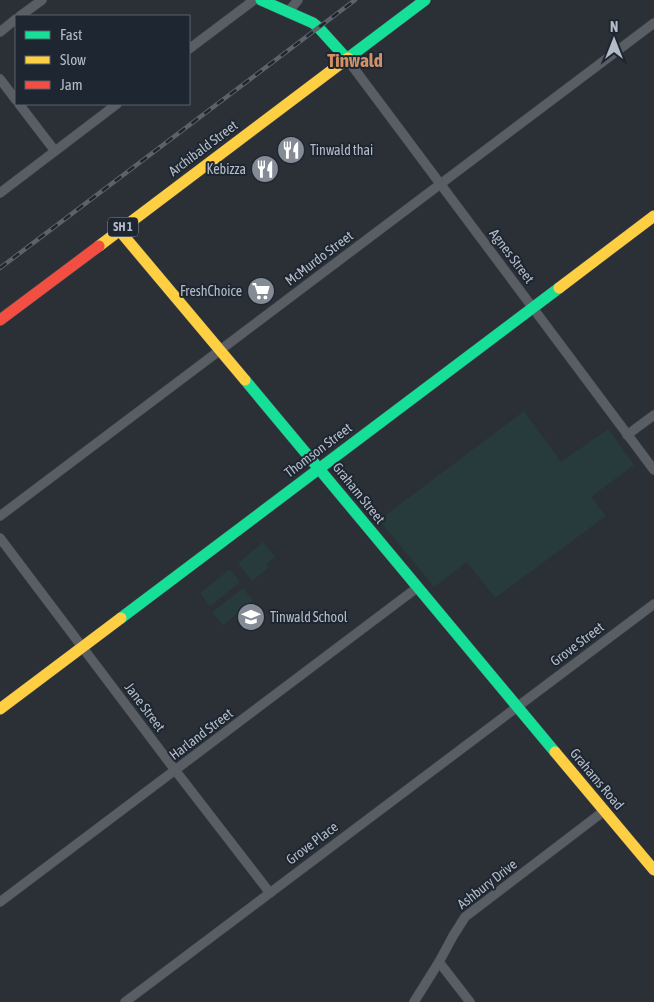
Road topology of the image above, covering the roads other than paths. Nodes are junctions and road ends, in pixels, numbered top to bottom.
1 (42, 0) edge
2 (254, 0) edge
3 (261, 0) edge
4 (298, 0) edge
5 (425, 0) edge
6 (288, 12) junction
7 (21, 15) edge
8 (15, 21) edge
9 (654, 23) edge
10 (0, 32) edge
11 (190, 48) edge
12 (347, 59) junction
13 (0, 79) edge
14 (15, 99) edge
15 (20, 105) edge
16 (116, 105) edge
17 (55, 152) junction
18 (440, 184) junction
19 (0, 193) edge
20 (654, 216) edge
21 (119, 230) junction
22 (533, 307) junction
23 (0, 320) edge
24 (220, 350) junction
25 (654, 415) edge
26 (627, 435) junction
27 (319, 468) junction
28 (654, 470) edge
29 (0, 516) edge
30 (0, 538) edge
31 (418, 587) junction
32 (654, 604) edge
33 (83, 646) junction
34 (517, 707) junction
35 (0, 709) edge
36 (175, 770) junction
37 (604, 811) junction
38 (654, 870) edge
39 (270, 893) junction
40 (0, 902) edge
41 (439, 962) junction
42 (124, 1002) edge
43 (414, 1002) edge
44 (470, 1002) edge

1 - 7 street
2 - 11 street
3 - 6 main road
4 - 6 street
5 - 12 main road, Archibald Street / SH 1
6 - 12 main road
8 - 10 street
9 - 18 street, McMurdo Street
12 - 18 street, Agnes Street
12 - 21 main road, Archibald Street / SH 1
13 - 14 street
15 - 17 street
16 - 17 street
17 - 19 street
18 - 22 street, Agnes Street
18 - 24 street, McMurdo Street
20 - 22 main road, Thomson Street
21 - 23 main road, Archibald Street / SH 1
21 - 24 main road, Graham Street
22 - 26 street, Agnes Street
22 - 27 main road, Thomson Street
24 - 27 main road, Graham Street
24 - 29 street, McMurdo Street
25 - 26 street
26 - 28 street, Agnes Street
27 - 31 main road, Graham Street
27 - 33 main road, Thomson Street
30 - 33 street, Jane Street
31 - 34 main road, Graham Street
31 - 36 street, Harland Street
32 - 34 street, Grove Street
33 - 35 main road, Thomson Street
33 - 36 street, Jane Street
34 - 37 main road, Grahams Road
34 - 39 street, Grove Place
36 - 39 street, Jane Street
36 - 40 street, Harland Street
37 - 38 main road, Grahams Road
37 - 41 street, Ashbury Drive
39 - 42 street, Grove Place
41 - 43 street, Ashbury Drive
41 - 44 street

